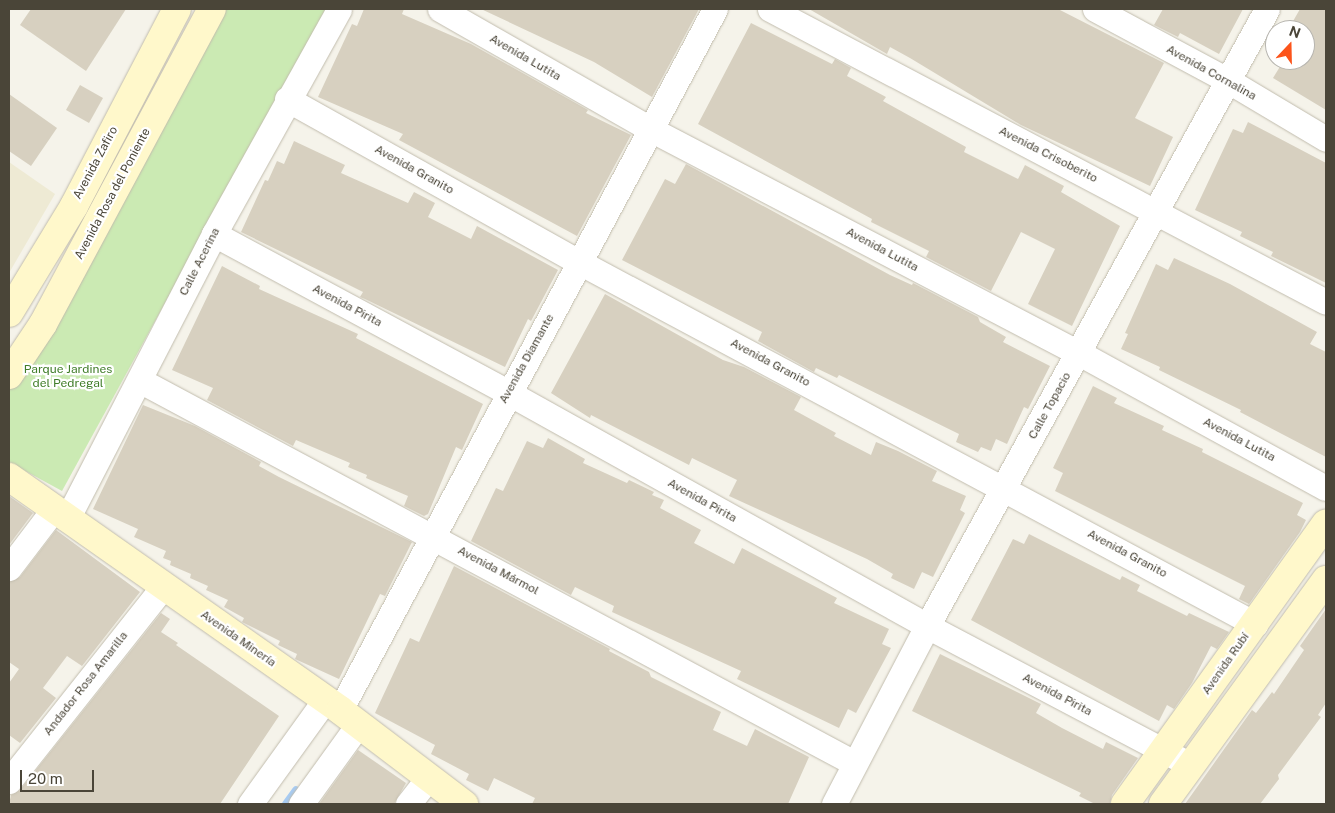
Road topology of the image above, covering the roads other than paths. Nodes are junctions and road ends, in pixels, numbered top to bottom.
1 (177, 9) edge
2 (212, 9) edge
3 (339, 9) edge
4 (440, 9) edge
5 (716, 9) edge
6 (770, 9) edge
7 (1095, 9) edge
8 (1268, 9) edge
9 (1227, 80) junction
10 (287, 99) junction
11 (652, 130) junction
12 (1326, 139) edge
13 (1155, 209) junction
14 (214, 234) junction
15 (581, 263) junction
16 (1326, 302) edge
17 (9, 313) edge
18 (1079, 353) junction
19 (9, 375) edge
20 (141, 381) junction
21 (507, 392) junction
22 (9, 477) edge
23 (1005, 488) junction
24 (1326, 488) edge
25 (61, 514) junction
26 (1326, 523) edge
27 (433, 536) junction
28 (9, 568) edge
29 (1326, 580) edge
30 (163, 586) junction
31 (1255, 624) junction
32 (927, 626) junction
33 (341, 712) junction
34 (1165, 751) junction
35 (854, 763) junction
36 (1191, 766) junction
37 (428, 778) junction
38 (9, 781) edge
39 (250, 804) edge
40 (301, 804) edge
41 (408, 804) edge
42 (464, 804) edge
43 (834, 804) edge
44 (1124, 804) edge
45 (1163, 804) edge

1 - 17 street, Avenida Zafiro
2 - 19 street, Avenida Rosa del Poniente
3 - 10 street, Calle Acerina
4 - 11 street, Avenida Lutita
5 - 11 street, Avenida Diamante
6 - 13 street, Avenida Crisoberito
7 - 9 street, Avenida Cornalina
8 - 9 street, Calle Topacio
9 - 12 street, Avenida Cornalina
9 - 13 street, Calle Topacio
10 - 14 street, Calle Acerina
10 - 15 street, Avenida Granito
11 - 15 street, Avenida Diamante
11 - 18 street, Avenida Lutita
13 - 16 street, Avenida Crisoberito
13 - 18 street, Calle Topacio
14 - 20 street, Calle Acerina
14 - 21 street, Avenida Pirita
15 - 21 street, Avenida Diamante
15 - 23 street, Avenida Granito
18 - 23 street, Calle Topacio
18 - 24 street, Avenida Lutita
20 - 25 street, Calle Acerina
20 - 27 street, Avenida Mármol
21 - 27 street, Avenida Diamante
21 - 32 street, Avenida Pirita
22 - 25 street, Avenida Minería
23 - 31 street, Avenida Granito
23 - 32 street, Calle Topacio
25 - 28 street, Calle Acerina
25 - 30 street, Avenida Minería
26 - 31 street, Avenida Rubí
27 - 33 street, Avenida Diamante
27 - 35 street, Avenida Mármol
29 - 36 street
30 - 33 street, Avenida Minería
30 - 38 street, Andador Rosa Amarilla
31 - 34 street, Avenida Rubí
32 - 34 street, Avenida Pirita
32 - 35 street, Calle Topacio
33 - 37 street, Avenida Minería
33 - 39 street
33 - 40 street
34 - 36 street, Avenida Pirita
34 - 44 street, Avenida Rubí
35 - 43 street, Calle Topacio
36 - 45 street
37 - 41 street
37 - 42 street, Avenida Minería

